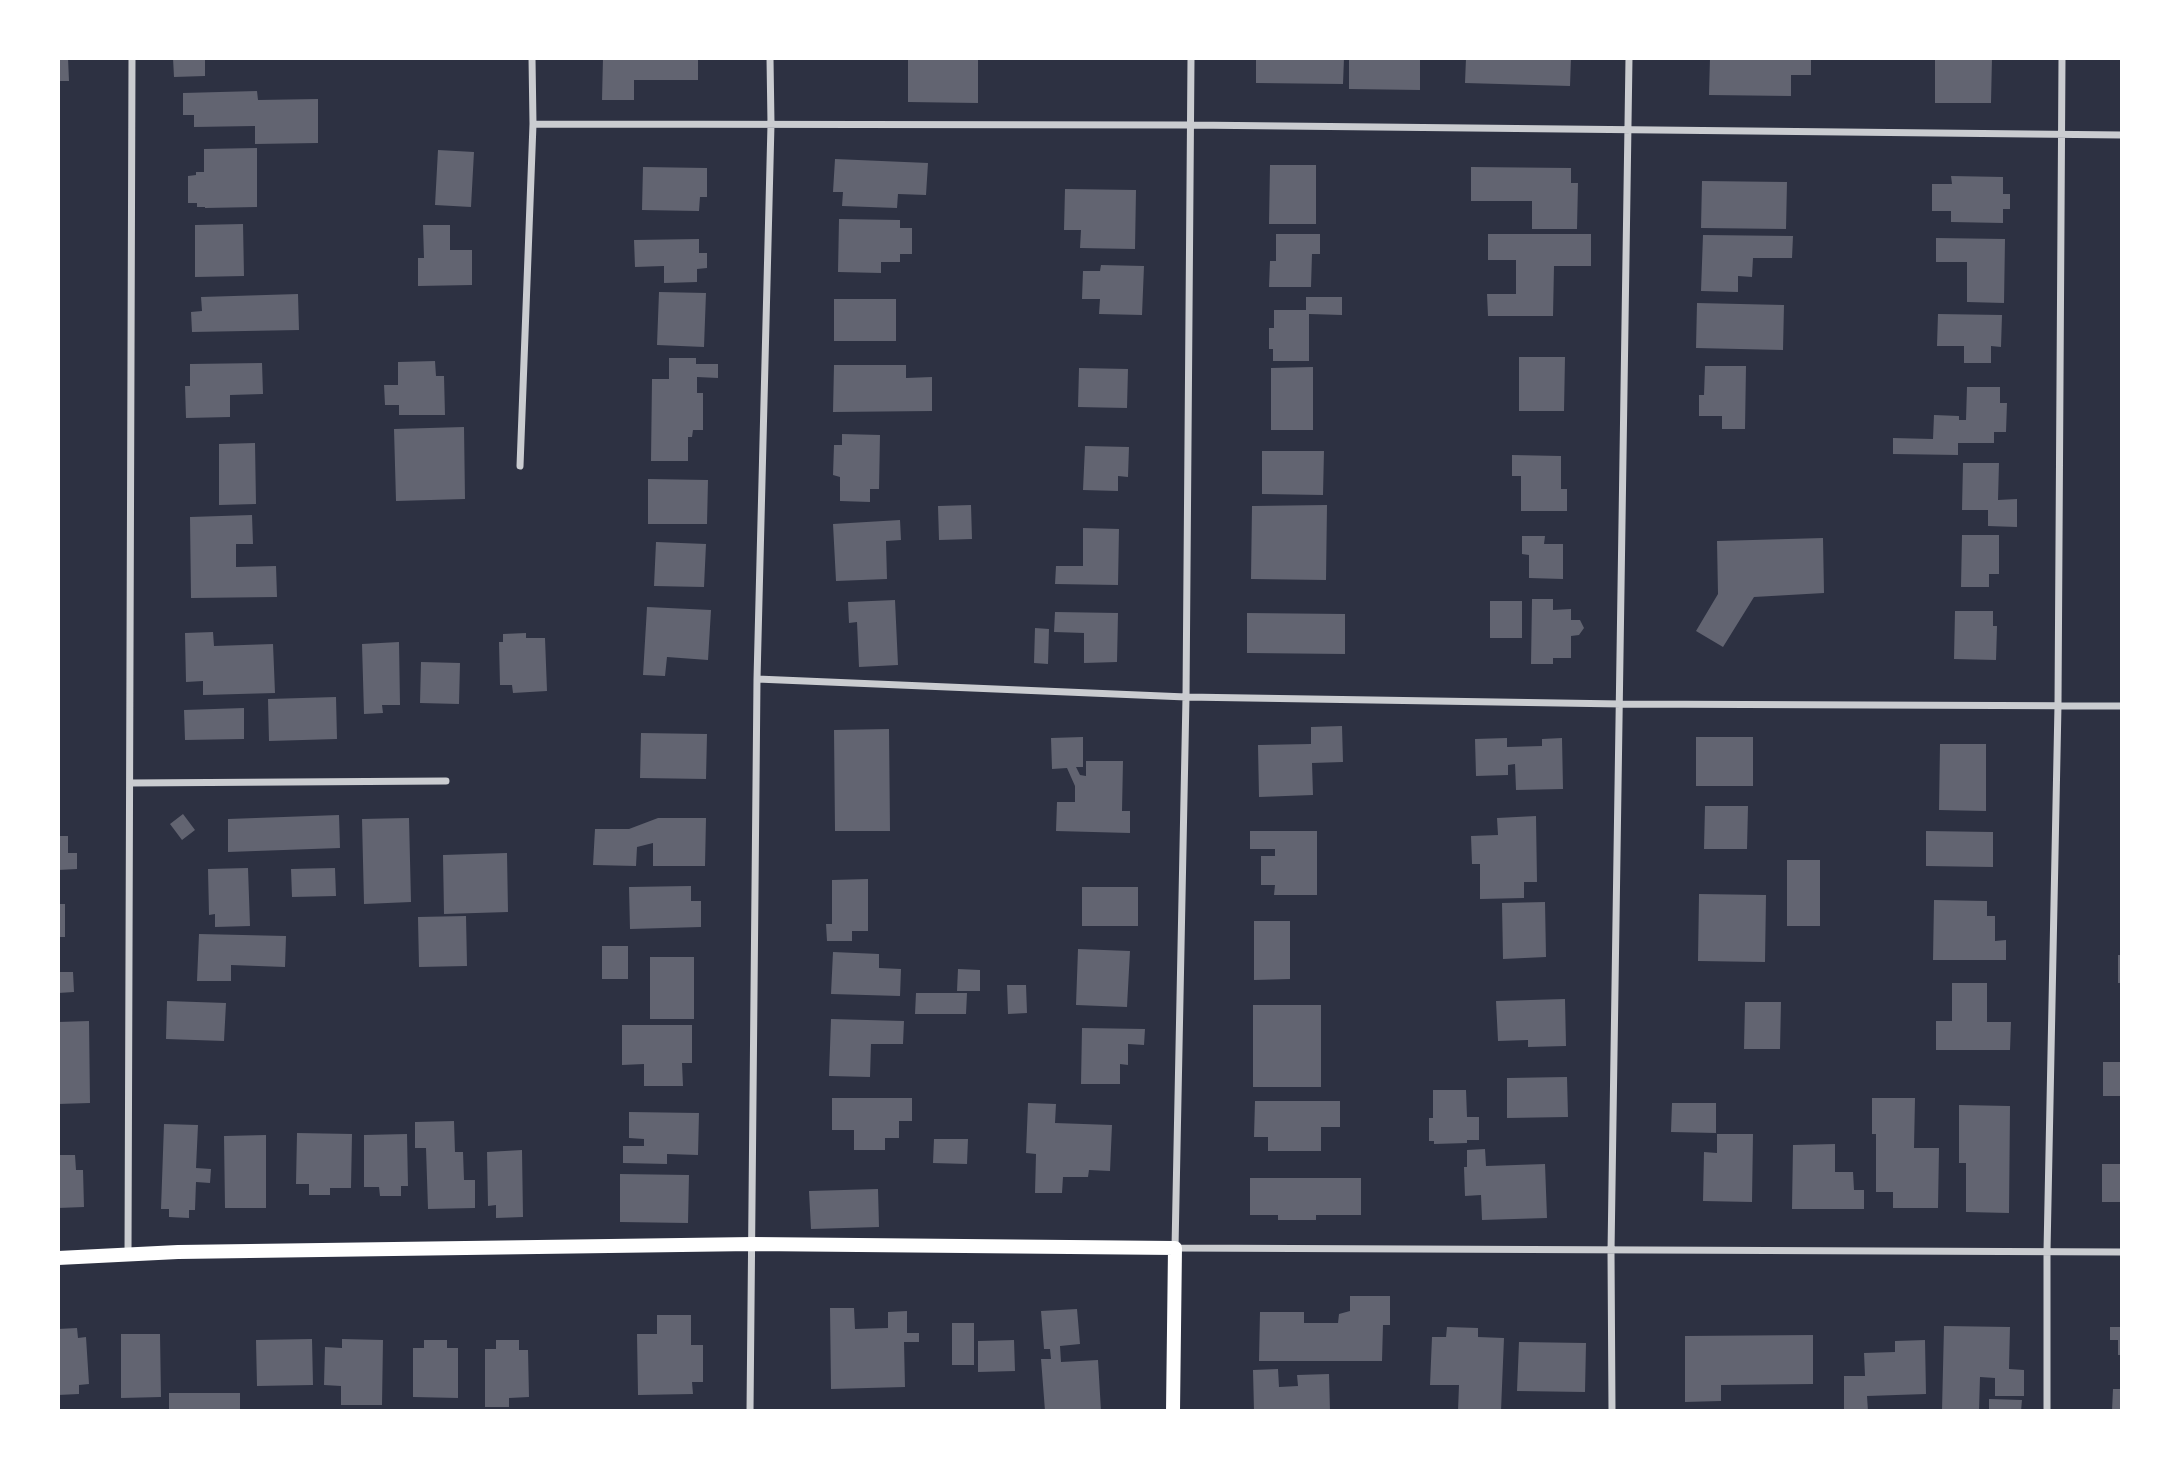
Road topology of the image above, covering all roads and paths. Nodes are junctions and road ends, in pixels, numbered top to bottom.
1 (132, 58) edge
2 (532, 58) edge
3 (770, 58) edge
4 (1191, 58) edge
5 (1629, 58) edge
6 (2062, 58) edge
7 (533, 124) junction
8 (771, 124) junction
9 (1190, 125) junction
10 (1629, 129) junction
11 (2062, 135) junction
12 (2122, 135) edge
13 (520, 466) dead end
14 (757, 679) junction
15 (1186, 697) junction
16 (1620, 704) junction
17 (2058, 705) junction
18 (2122, 706) edge
19 (446, 781) dead end
20 (130, 783) junction
21 (753, 1244) junction
22 (1175, 1248) junction
23 (1611, 1251) junction
24 (2047, 1251) junction
25 (2122, 1252) edge
26 (128, 1254) junction
27 (58, 1258) edge
28 (750, 1411) edge
29 (1173, 1411) edge
30 (1612, 1411) edge
31 (2047, 1411) edge

1 - 20 street
2 - 7 street
3 - 8 street
4 - 9 street
5 - 10 street
6 - 11 street
7 - 8 street
7 - 13 street
8 - 9 street
8 - 14 street
9 - 10 street
9 - 15 street
10 - 11 street
10 - 16 street
11 - 12 street
11 - 17 street
14 - 15 street
14 - 21 street
15 - 16 street
15 - 22 street
16 - 17 street
16 - 23 street
17 - 18 street
17 - 24 street
19 - 20 street
20 - 26 street
21 - 22 main road
21 - 26 main road
21 - 28 street
22 - 23 street
22 - 29 main road
23 - 24 street
23 - 30 street
24 - 25 street
24 - 31 street
26 - 27 main road

